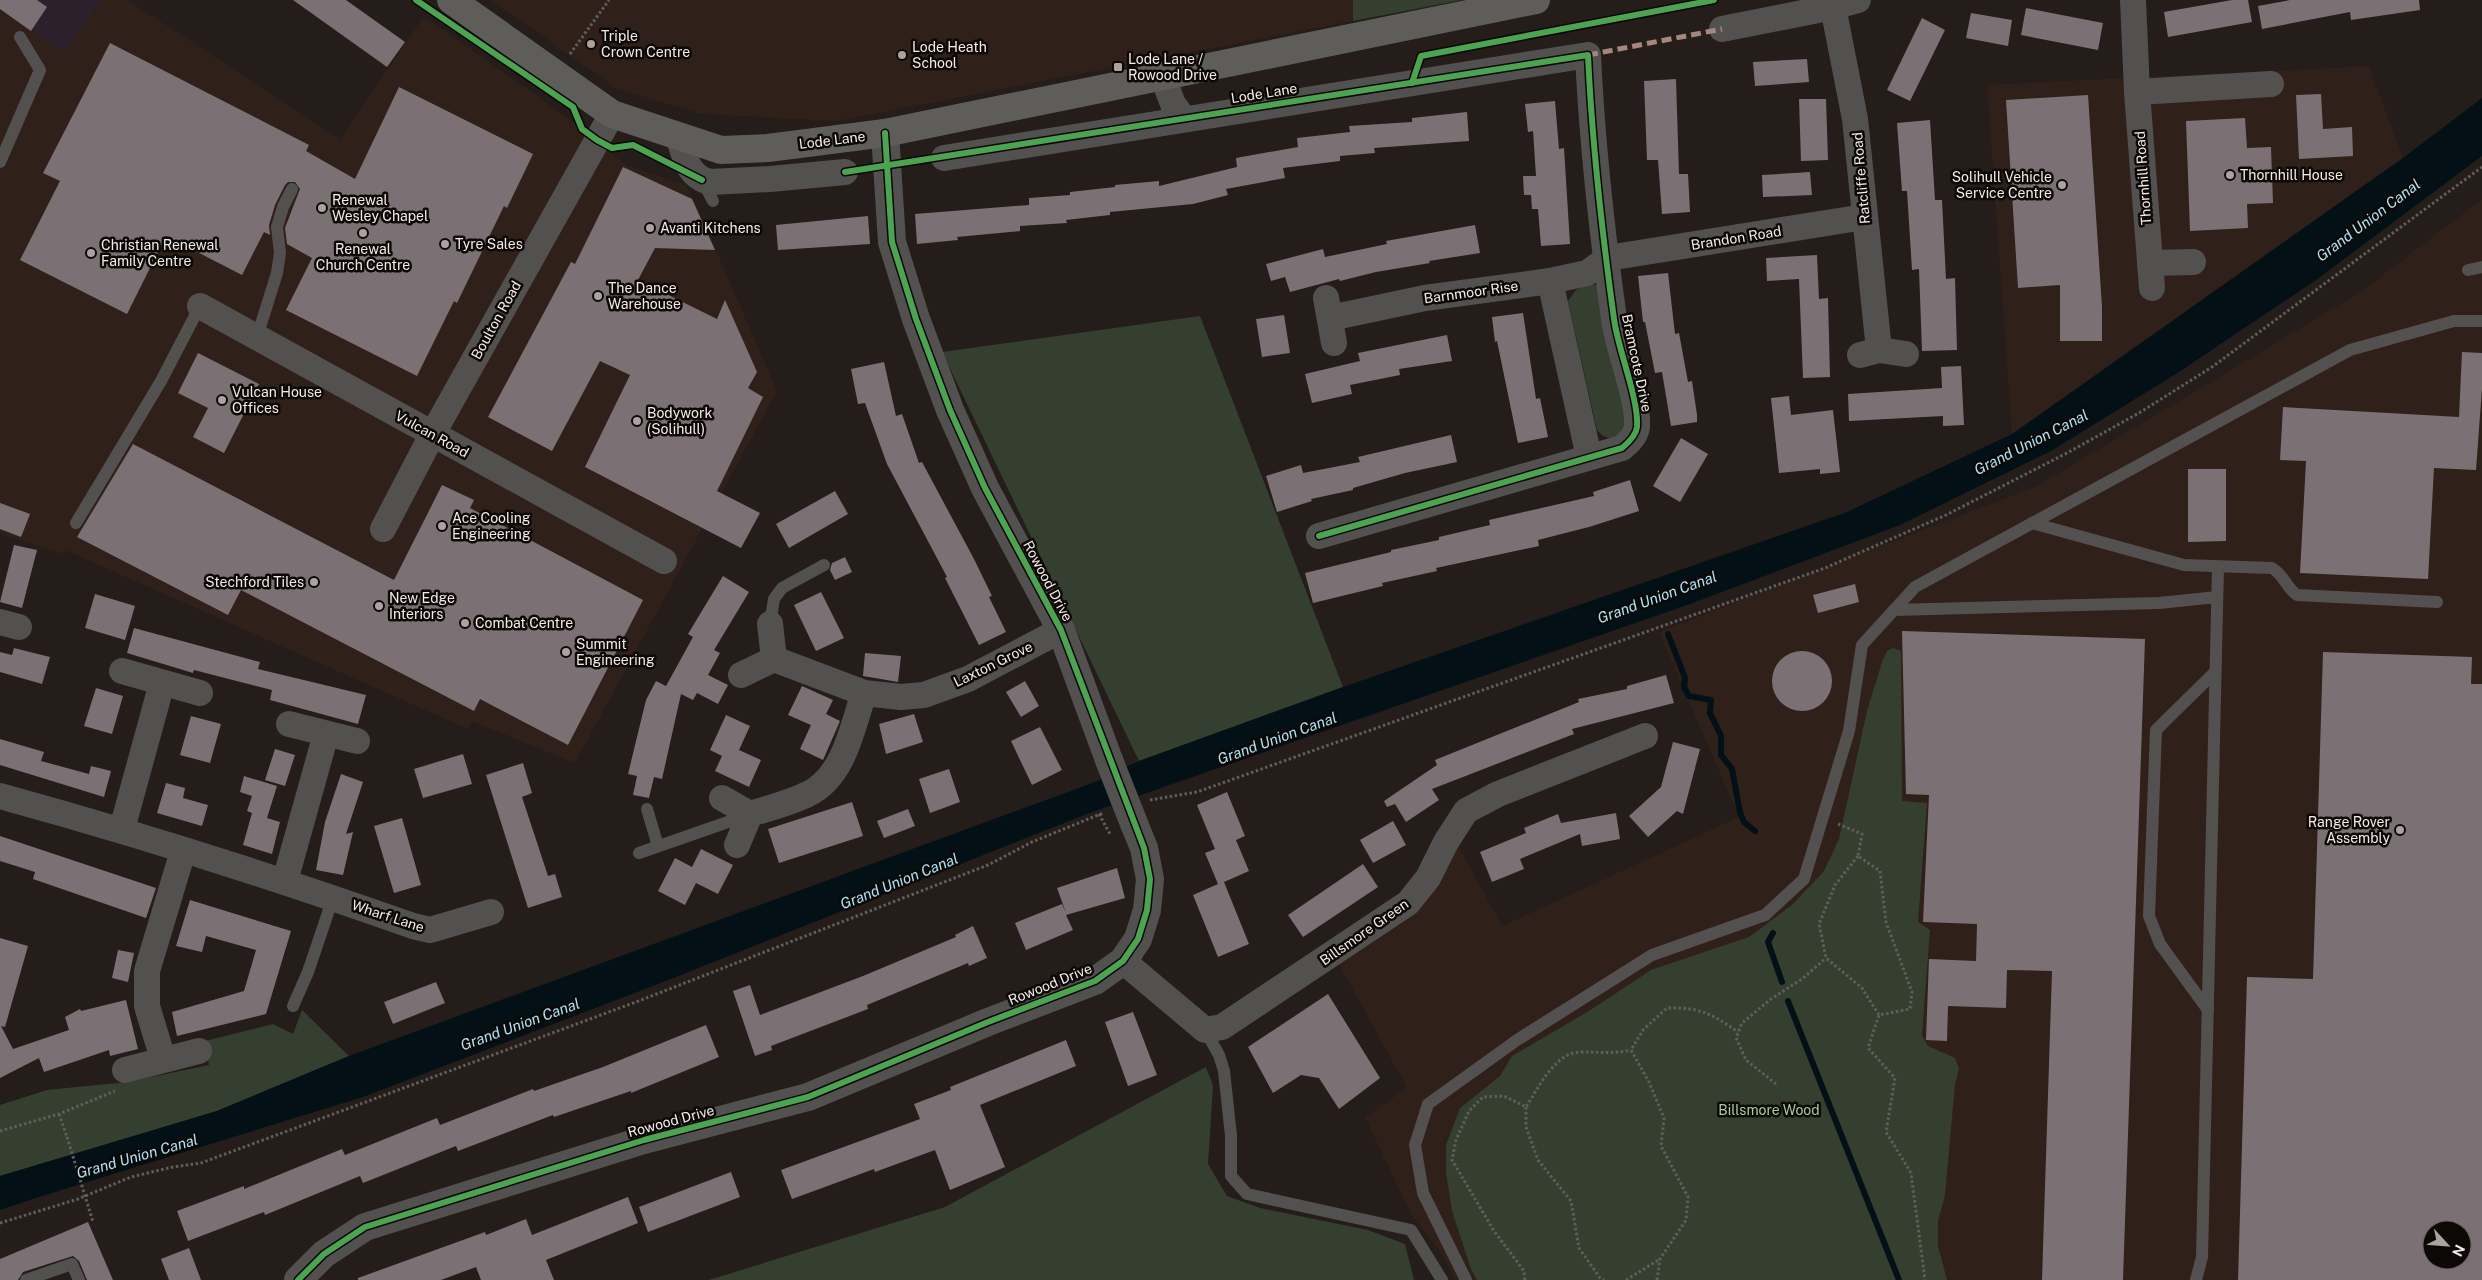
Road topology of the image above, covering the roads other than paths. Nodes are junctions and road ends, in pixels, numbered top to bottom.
1 (451, 0) edge
2 (1536, 0) edge
3 (1858, 0) edge
4 (2133, 0) edge
5 (1833, 7) junction
6 (1722, 29) dead end
7 (20, 37) dead end
8 (1588, 55) joint
9 (1162, 75) junction
10 (2271, 84) dead end
11 (2137, 92) junction
12 (612, 114) junction
13 (1184, 118) junction
14 (885, 133) junction
15 (679, 138) junction
16 (944, 158) dead end
17 (0, 162) edge
18 (845, 172) dead end
19 (292, 189) dead end
20 (1864, 217) junction
21 (1608, 258) junction
22 (2193, 262) dead end
23 (2482, 267) edge
24 (2468, 270) dead end
25 (1550, 281) junction
26 (200, 306) joint
27 (2482, 322) edge
28 (257, 337) junction
29 (1334, 343) dead end
30 (1906, 354) dead end
31 (432, 435) junction
32 (1589, 457) junction
33 (76, 523) dead end
34 (2032, 524) junction
35 (383, 529) dead end
36 (1320, 536) dead end
37 (664, 561) dead end
38 (824, 565) dead end
39 (2218, 568) junction
40 (2217, 597) junction
41 (2436, 602) dead end
42 (1894, 610) junction
43 (770, 624) joint
44 (1061, 630) junction
45 (774, 659) junction
46 (122, 671) dead end
47 (2214, 673) junction
48 (741, 675) dead end
49 (162, 683) junction
50 (200, 693) dead end
51 (864, 693) junction
52 (289, 724) dead end
53 (326, 734) junction
54 (1645, 736) dead end
55 (358, 741) dead end
56 (0, 796) edge
57 (722, 798) dead end
58 (647, 809) dead end
59 (750, 814) junction
60 (122, 829) junction
61 (737, 844) dead end
62 (658, 846) junction
63 (183, 851) junction
64 (639, 853) dead end
65 (285, 881) junction
66 (333, 898) junction
67 (492, 912) dead end
68 (1123, 960) junction
69 (293, 1006) dead end
70 (2208, 1010) junction
71 (1205, 1030) junction
72 (199, 1050) dead end
73 (163, 1059) junction
74 (125, 1070) road end
75 (26, 1280) edge
76 (79, 1280) edge
77 (298, 1280) edge
78 (1442, 1280) edge
79 (1466, 1280) edge
80 (2196, 1280) edge

1 - 12 main road, Lode Lane
2 - 9 main road, Lode Lane
3 - 5 street
4 - 11 street, Thornhill Road
5 - 6 street
5 - 20 street, Ratcliffe Road
7 - 17 lane
8 - 13 street, Lode Lane
8 - 21 street, Bramcote Drive
9 - 13 street
9 - 14 main road, Lode Lane
10 - 11 street
11 - 22 street, Thornhill Road
12 - 15 main road, Lode Lane
12 - 31 street, Boulton Road
13 - 16 street, Lode Lane
14 - 15 main road, Lode Lane
14 - 44 street, Rowood Drive
15 - 18 street
19 - 28 lane
20 - 21 street, Brandon Road
20 - 30 street, Ratcliffe Road
21 - 25 street, Barnmoor Rise
21 - 32 street, Bramcote Drive
23 - 24 lane
25 - 29 street, Barnmoor Rise
25 - 32 street
26 - 28 street, Vulcan Road
26 - 33 lane
27 - 34 lane
28 - 31 street, Vulcan Road
31 - 35 street, Boulton Road
31 - 37 street, Vulcan Road
32 - 36 street, Bramcote Drive
34 - 39 lane
34 - 42 lane
38 - 43 lane
39 - 40 lane
39 - 41 lane
40 - 42 lane
40 - 47 lane
42 - 79 lane
43 - 45 street
44 - 51 street, Laxton Grove
44 - 68 street, Rowood Drive, bridge
45 - 48 street
45 - 51 street, Laxton Grove
46 - 49 street
47 - 70 lane
47 - 70 lane
49 - 50 street
49 - 60 street
51 - 59 street
52 - 53 street
53 - 55 street
53 - 65 street
54 - 71 street, Billsmore Green
56 - 60 street, Wharf Lane
57 - 59 street
58 - 62 lane
59 - 61 street
59 - 62 lane
60 - 63 street, Wharf Lane
62 - 64 lane
63 - 65 street, Wharf Lane
63 - 73 street
65 - 66 street, Wharf Lane
66 - 67 street, Wharf Lane
66 - 69 lane
68 - 71 street
68 - 77 street, Rowood Drive
70 - 80 lane
71 - 78 lane
72 - 73 street
73 - 74 street
75 - 76 lane

